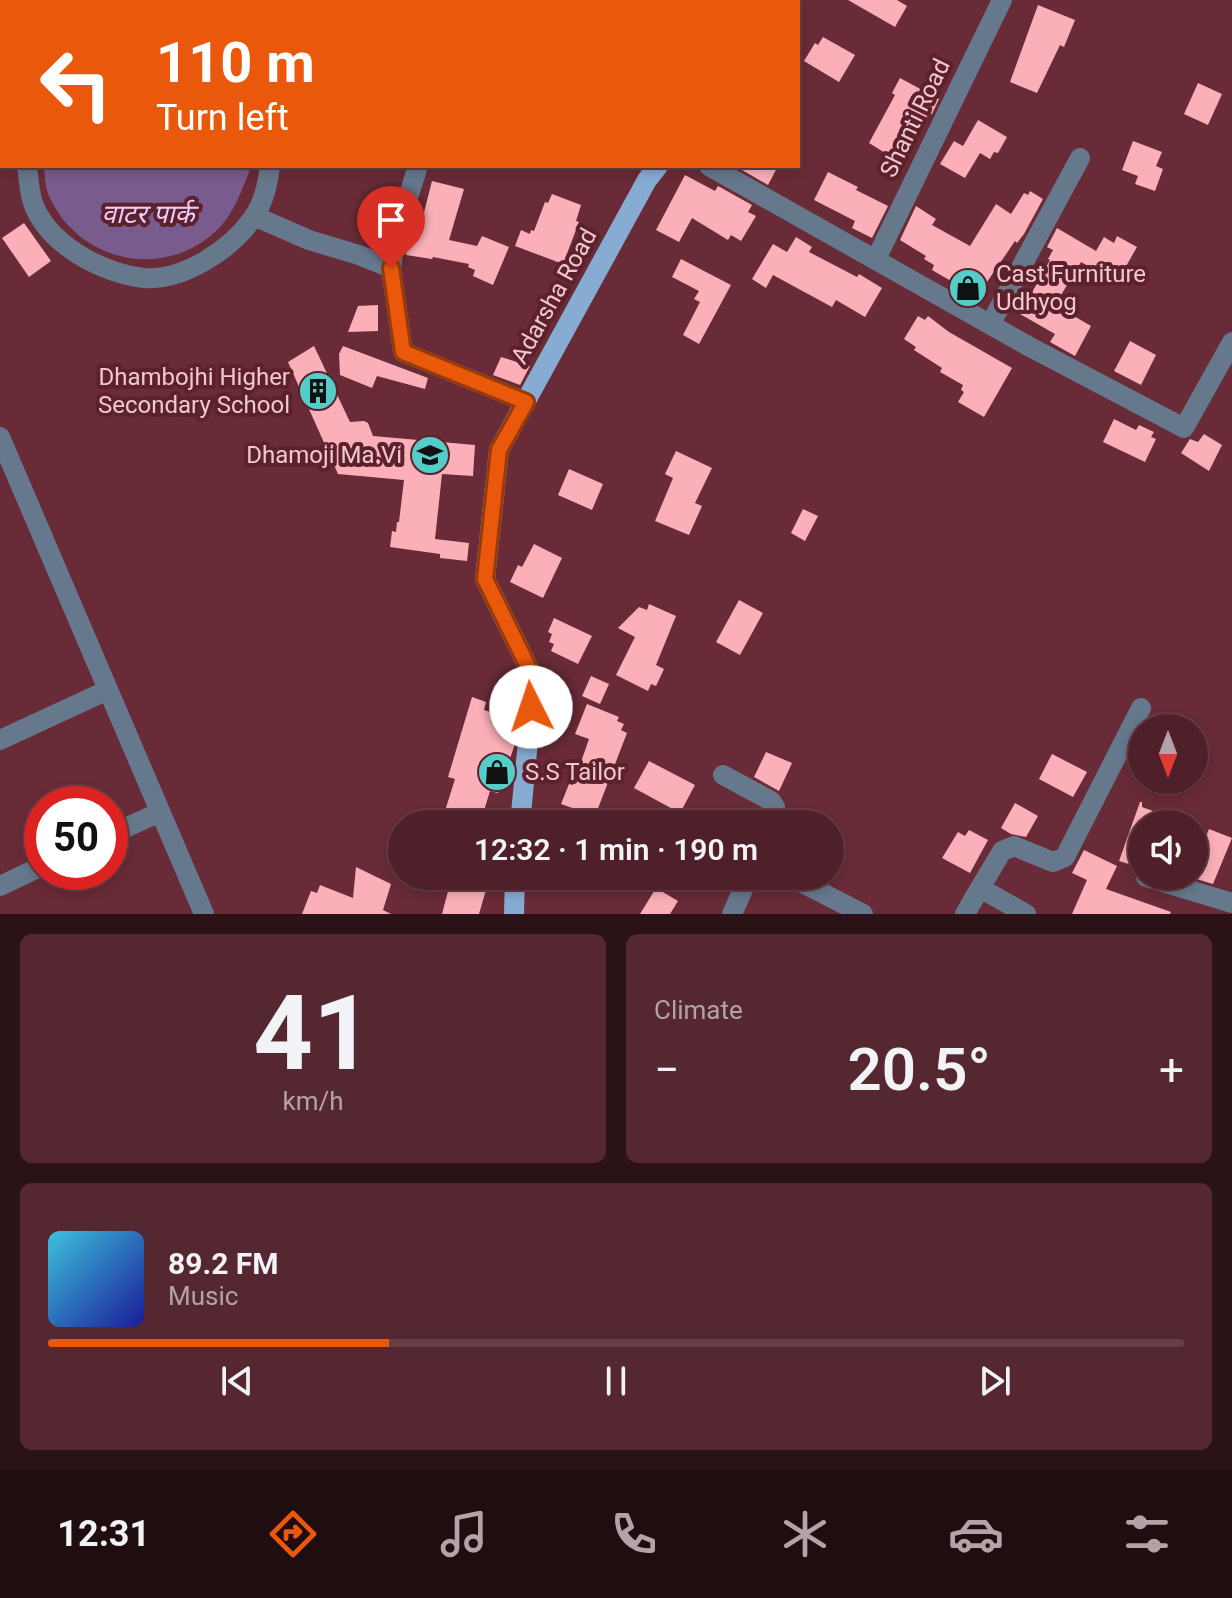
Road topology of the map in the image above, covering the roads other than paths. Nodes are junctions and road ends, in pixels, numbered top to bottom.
1 (1002, 0) edge
2 (1080, 158) dead end
3 (27, 168) edge
4 (270, 168) edge
5 (417, 168) edge
6 (656, 168) edge
7 (713, 168) edge
8 (254, 216) junction
9 (876, 259) junction
10 (391, 268) junction
11 (991, 323) junction
12 (1232, 342) edge
13 (526, 402) junction
14 (0, 437) edge
15 (108, 690) junction
16 (1141, 708) dead end
17 (0, 740) edge
18 (723, 775) dead end
19 (521, 810) edge
20 (774, 810) edge
21 (160, 812) junction
22 (128, 827) edge
23 (24, 875) edge
24 (0, 886) edge
25 (980, 888) junction
26 (515, 890) edge
27 (743, 890) edge
28 (816, 890) edge
29 (1189, 890) edge
30 (1232, 903) edge
31 (204, 914) edge
32 (514, 914) edge
33 (732, 914) edge
34 (863, 914) edge
35 (965, 914) edge
36 (1026, 914) edge

1 - 9 street, Shanti Road
2 - 11 street
3 - 8 street
4 - 8 street
5 - 10 street
6 - 13 main road, Adarsha Road
7 - 9 street
8 - 10 street
9 - 11 street
10 - 13 street
11 - 12 street
13 - 19 main road, Adarsha Road
14 - 15 street
15 - 17 street
15 - 21 street
16 - 25 street
18 - 20 street
21 - 22 street
21 - 31 street
23 - 24 street
25 - 35 street
25 - 36 street
26 - 32 main road
27 - 33 street
28 - 34 street
29 - 30 street

